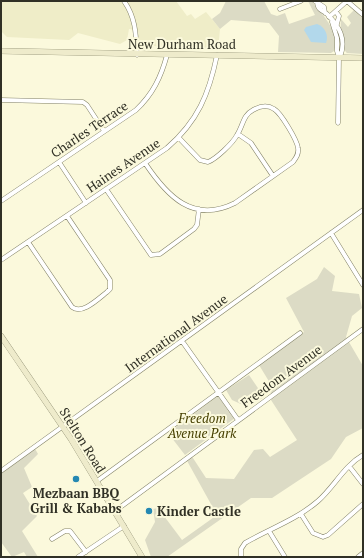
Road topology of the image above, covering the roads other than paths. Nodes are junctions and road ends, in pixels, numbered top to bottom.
1 (124, 1) edge
2 (301, 1) edge
3 (347, 1) edge
4 (316, 2) edge
5 (280, 9) dead end
6 (336, 12) junction
7 (362, 14) edge
8 (329, 17) junction
9 (332, 22) junction
10 (337, 24) junction
11 (1, 51) edge
12 (137, 55) junction
13 (167, 55) junction
14 (217, 55) junction
15 (339, 57) junction
16 (363, 58) edge
17 (1, 100) edge
18 (338, 123) dead end
19 (104, 131) junction
20 (238, 134) junction
21 (179, 138) junction
22 (59, 162) junction
23 (145, 163) junction
24 (273, 176) junction
25 (106, 189) junction
26 (1, 201) edge
27 (86, 203) junction
28 (200, 209) junction
29 (363, 210) edge
30 (67, 216) junction
31 (331, 233) junction
32 (28, 242) junction
33 (1, 260) edge
34 (363, 285) edge
35 (363, 329) edge
36 (300, 333) dead end
37 (1, 336) edge
38 (182, 341) junction
39 (219, 393) junction
40 (238, 420) junction
41 (63, 427) junction
42 (363, 455) edge
43 (349, 466) junction
44 (1, 471) edge
45 (96, 481) junction
46 (363, 484) edge
47 (363, 504) edge
48 (115, 511) junction
49 (301, 514) junction
50 (124, 526) junction
51 (269, 531) junction
52 (52, 539) dead end
53 (86, 552) junction
54 (363, 553) edge
55 (78, 557) edge
56 (142, 557) edge
57 (241, 557) edge
58 (285, 557) edge
59 (358, 557) edge

1 - 12 street
2 - 5 street
3 - 6 street
3 - 7 street
4 - 8 street
6 - 8 street
6 - 10 street
8 - 9 street
9 - 10 street
9 - 15 street
10 - 15 street
11 - 12 main road, New Durham Road
12 - 13 main road, New Durham Road
13 - 14 main road, New Durham Road
13 - 19 street, Charles Terrace
14 - 15 main road, New Durham Road
14 - 21 street, Haines Avenue
15 - 16 main road, New Durham Road
15 - 18 street
17 - 19 street
19 - 22 street, Charles Terrace
20 - 21 street
20 - 24 street
20 - 24 street
21 - 23 street, Haines Avenue
22 - 26 street, Charles Terrace
22 - 27 street
23 - 25 street, Haines Avenue
23 - 28 street
24 - 28 street
25 - 27 street, Haines Avenue
25 - 28 street
27 - 30 street, Haines Avenue
29 - 31 street, International Avenue
30 - 32 street, Haines Avenue
30 - 32 street
31 - 34 street
31 - 38 street, International Avenue
32 - 33 street, Haines Avenue
35 - 40 street, Freedom Avenue
36 - 39 street
37 - 41 main road, Stelton Road
38 - 39 street
38 - 41 street, International Avenue
39 - 40 street
39 - 45 street
40 - 48 street, Freedom Avenue
41 - 44 street, International Avenue
41 - 45 main road, Stelton Road
42 - 43 street
43 - 46 street
43 - 49 street
45 - 48 main road, Stelton Road
47 - 49 street
48 - 50 main road, Stelton Road
49 - 51 street
50 - 53 street
50 - 56 main road, Stelton Road
51 - 57 street
51 - 58 street
52 - 53 street
53 - 55 street
54 - 59 street

